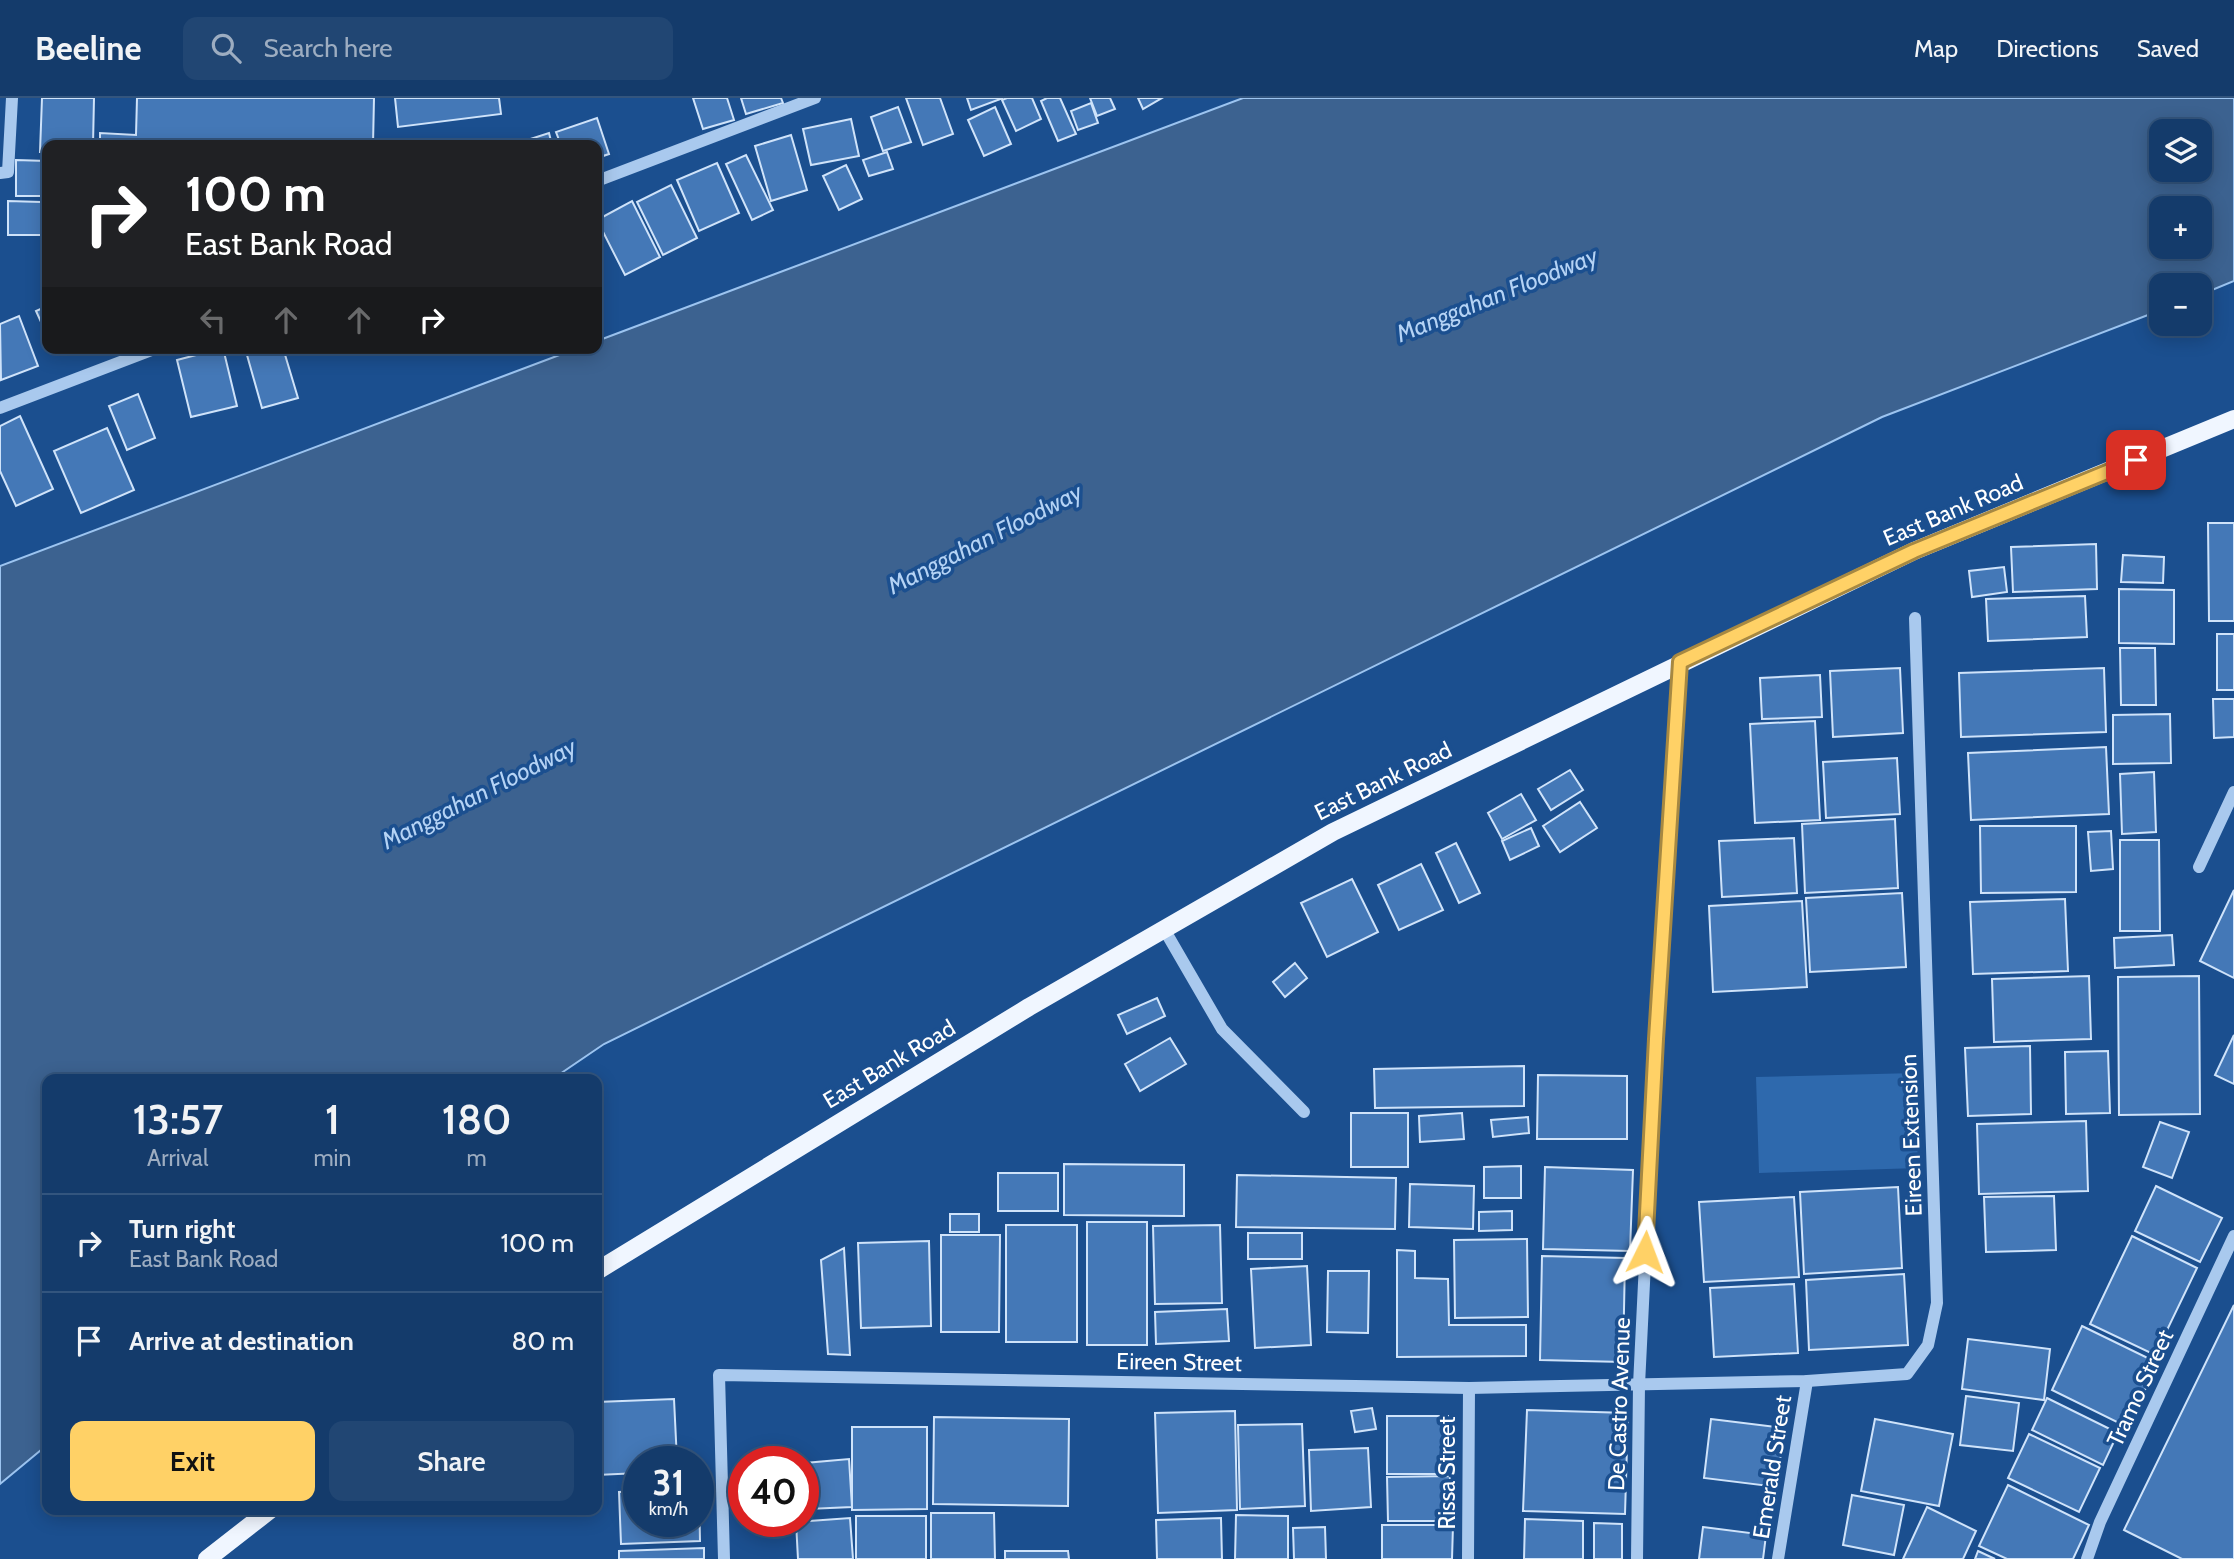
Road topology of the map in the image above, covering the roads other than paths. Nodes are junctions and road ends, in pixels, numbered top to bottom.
1 (12, 98) edge
2 (815, 98) edge
3 (0, 173) edge
4 (602, 179) edge
5 (141, 354) edge
6 (0, 408) edge
7 (2234, 419) edge
8 (1915, 618) dead end
9 (1680, 662) junction
10 (2234, 792) edge
11 (2199, 867) dead end
12 (1164, 929) junction
13 (1304, 1112) dead end
14 (2234, 1236) edge
15 (602, 1268) edge
16 (1807, 1381) junction
17 (1639, 1385) junction
18 (1469, 1388) junction
19 (264, 1515) edge
20 (207, 1559) edge
21 (724, 1559) edge
22 (1468, 1559) edge
23 (1637, 1559) edge
24 (1778, 1559) edge
25 (2087, 1559) edge

1 - 3 street
2 - 4 street
5 - 6 street
7 - 9 main road, East Bank Road
8 - 16 street, Eireen Extension
9 - 12 main road, East Bank Road
9 - 17 street, De Castro Avenue
10 - 11 street
12 - 13 street
12 - 15 main road, East Bank Road
14 - 25 street, Tramo Street
16 - 17 street, Eireen Extension
16 - 24 street, Emerald Street
17 - 18 street, Eireen Street
17 - 23 street, De Castro Avenue
18 - 21 street, Eireen Street
18 - 22 street, Rissa Street
19 - 20 main road

